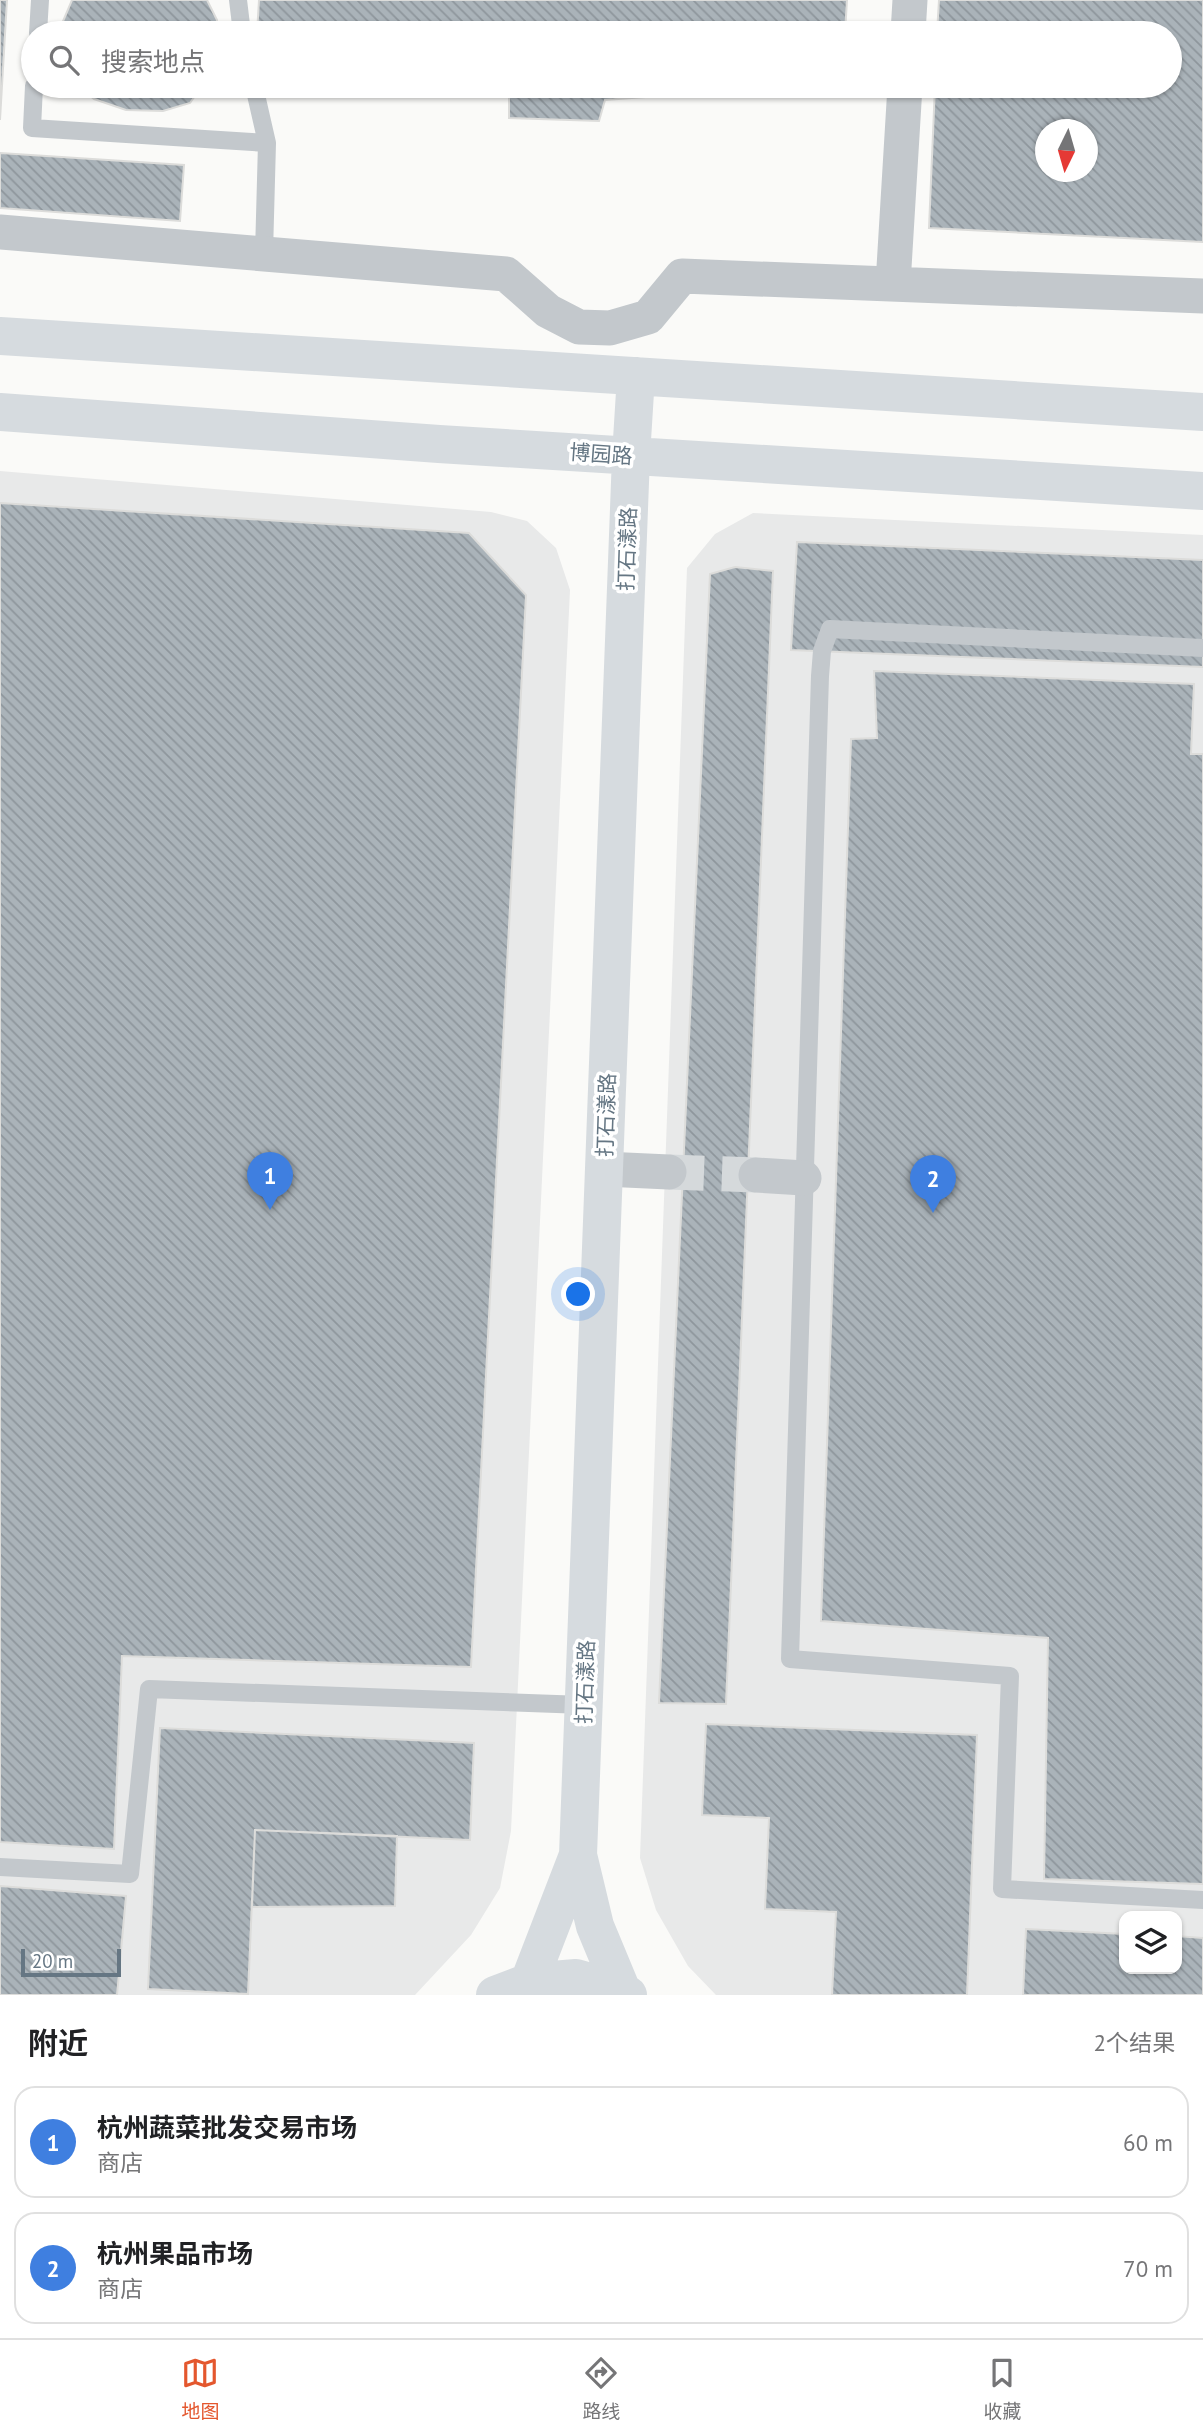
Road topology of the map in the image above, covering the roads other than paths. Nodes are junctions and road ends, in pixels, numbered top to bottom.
1 (40, 0) edge
2 (239, 0) edge
3 (910, 0) edge
4 (39, 21) edge
5 (241, 21) edge
6 (909, 21) edge
7 (33, 98) edge
8 (257, 98) edge
9 (904, 98) edge
10 (268, 143) junction
11 (0, 232) edge
12 (264, 253) junction
13 (893, 284) junction
14 (1203, 296) edge
15 (579, 327) junction
16 (0, 336) edge
17 (589, 373) junction
18 (636, 376) junction
19 (0, 412) edge
20 (1203, 412) edge
21 (631, 456) junction
22 (1203, 491) edge
23 (1203, 648) edge
24 (604, 1169) junction
25 (669, 1172) tunnel mouth
26 (756, 1175) tunnel mouth
27 (804, 1178) junction
28 (584, 1705) junction
29 (578, 1855) junction
30 (0, 1867) edge
31 (1203, 1900) edge
32 (512, 1988) edge
33 (625, 1993) edge

1 - 4 lane
2 - 5 lane
3 - 6 street
7 - 10 lane
8 - 10 lane
9 - 13 street
10 - 12 lane
11 - 12 street
12 - 15 street
13 - 14 street
13 - 15 street
15 - 17 street
16 - 17 main road
17 - 18 main road
18 - 20 main road
18 - 21 main road, 打石漾路
19 - 21 main road, 博园路
21 - 22 main road, 博园路
21 - 24 main road, 打石漾路
23 - 27 lane
24 - 25 street
24 - 28 main road, 打石漾路
26 - 27 street
27 - 31 lane
28 - 29 main road, 打石漾路
28 - 30 lane
29 - 32 main road
29 - 33 main road
32 - 33 main road

